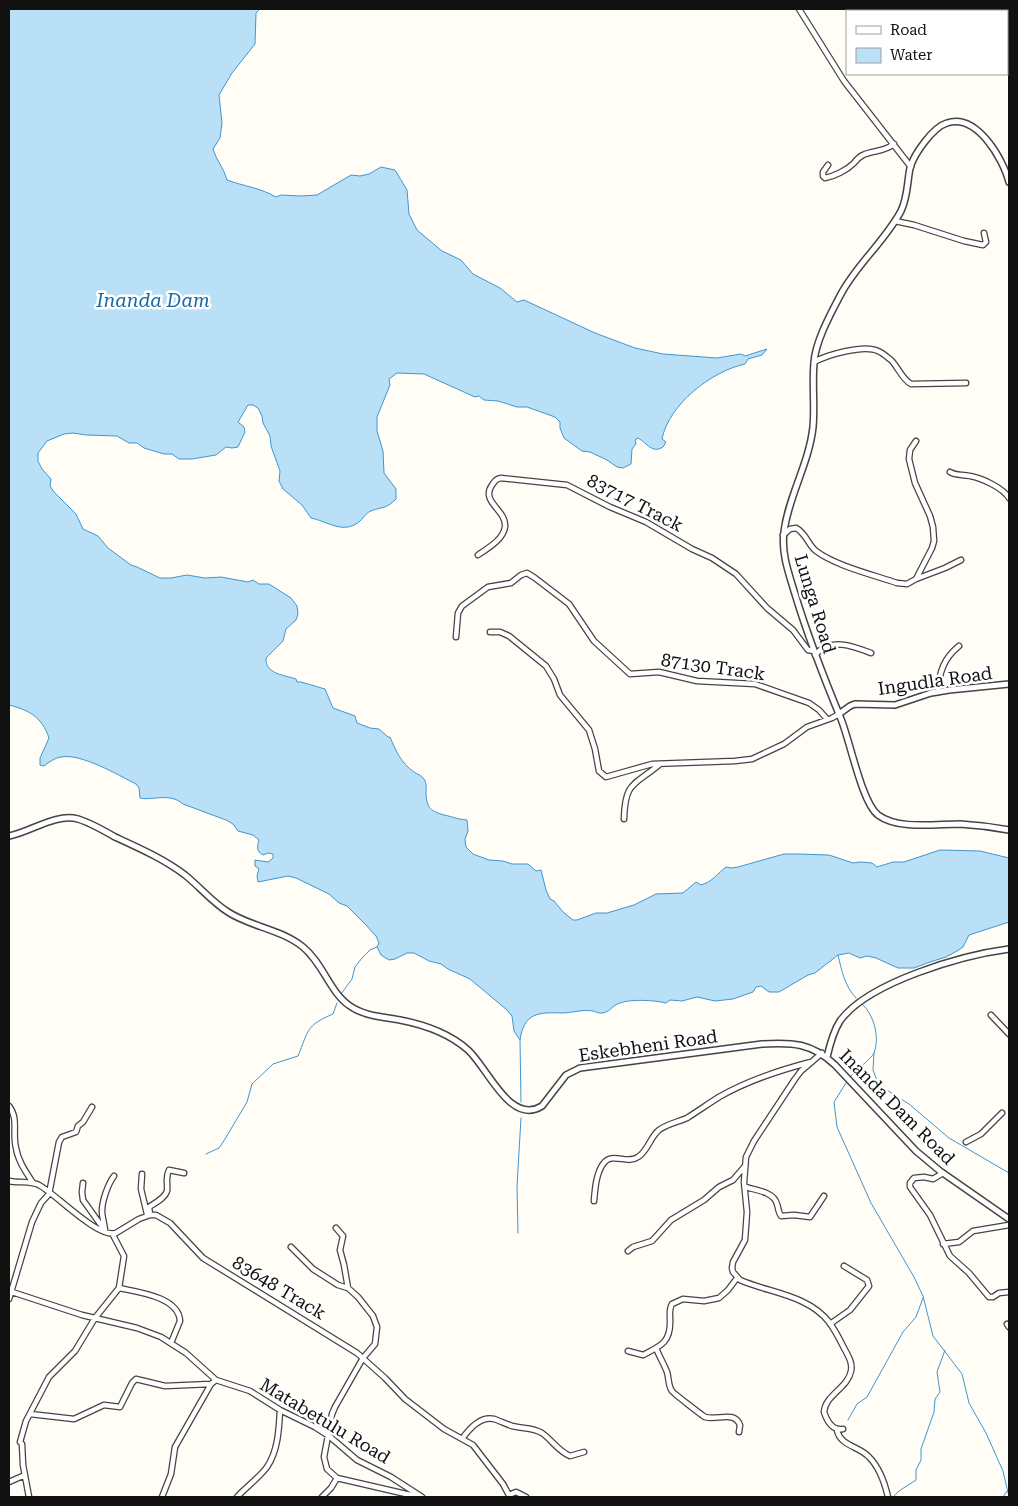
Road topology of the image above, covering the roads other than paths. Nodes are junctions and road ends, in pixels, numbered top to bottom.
1 (799, 9) edge
2 (894, 144) junction
3 (828, 165) dead end
4 (911, 167) junction
5 (1009, 182) edge
6 (895, 221) junction
7 (984, 233) dead end
8 (814, 362) junction
9 (966, 383) dead end
10 (916, 441) dead end
11 (950, 472) dead end
12 (1009, 498) edge
13 (783, 535) junction
14 (478, 555) dead end
15 (961, 560) dead end
16 (916, 580) junction
17 (490, 632) dead end
18 (456, 637) dead end
19 (960, 646) dead end
20 (815, 653) junction
21 (871, 653) dead end
22 (1009, 684) edge
23 (938, 692) junction
24 (839, 714) junction
25 (827, 719) junction
26 (661, 763) junction
27 (624, 819) dead end
28 (1009, 830) edge
29 (9, 836) edge
30 (1009, 949) edge
31 (992, 1015) dead end
32 (1009, 1034) edge
33 (813, 1049) joint
34 (824, 1055) junction
35 (812, 1062) junction
36 (9, 1106) edge
37 (92, 1107) dead end
38 (1002, 1114) dead end
39 (966, 1142) dead end
40 (9, 1145) edge
41 (15, 1145) junction
42 (745, 1166) junction
43 (184, 1173) dead end
44 (943, 1173) junction
45 (142, 1174) dead end
46 (114, 1176) dead end
47 (9, 1181) edge
48 (33, 1183) junction
49 (83, 1183) dead end
50 (745, 1187) junction
51 (50, 1194) junction
52 (824, 1196) dead end
53 (594, 1201) dead end
54 (149, 1215) junction
55 (1009, 1219) edge
56 (1009, 1225) edge
57 (336, 1228) dead end
58 (105, 1232) junction
59 (113, 1235) junction
60 (943, 1244) junction
61 (291, 1247) dead end
62 (628, 1251) dead end
63 (844, 1266) dead end
64 (737, 1278) junction
65 (119, 1288) junction
66 (348, 1288) junction
67 (10, 1292) edge
68 (1009, 1292) edge
69 (9, 1300) edge
70 (95, 1318) junction
71 (830, 1324) junction
72 (171, 1343) junction
73 (656, 1348) junction
74 (628, 1351) dead end
75 (363, 1358) junction
76 (216, 1380) junction
77 (211, 1384) junction
78 (280, 1410) junction
79 (30, 1414) junction
80 (843, 1429) dead end
81 (837, 1430) junction
82 (739, 1432) dead end
83 (329, 1436) junction
84 (462, 1439) junction
85 (584, 1452) dead end
86 (25, 1475) junction
87 (337, 1478) junction
88 (9, 1482) edge
89 (509, 1496) edge
90 (29, 1497) edge
91 (162, 1497) edge
92 (237, 1497) edge
93 (322, 1497) edge
94 (421, 1497) edge
95 (526, 1497) edge
96 (888, 1497) edge

1 - 2 street
2 - 3 street
2 - 4 street
4 - 5 street, Lunga Road
4 - 6 street, Lunga Road
6 - 7 street
6 - 8 street, Lunga Road
8 - 9 street
8 - 13 street, Lunga Road
10 - 16 street
11 - 12 street
13 - 16 street
13 - 20 street, Lunga Road
14 - 20 street, 83717 Track
15 - 16 street
17 - 26 street
18 - 25 street, 87130 Track
19 - 23 street
20 - 21 street
20 - 24 street, Lunga Road
22 - 23 street, Ingudla Road
23 - 24 street, Ingudla Road
24 - 25 street
24 - 28 street, Lunga Road
25 - 26 street
26 - 27 street
29 - 33 street, Eskebheni Road
30 - 34 street
31 - 32 street
33 - 34 street, Inanda Dam Road
34 - 35 street
34 - 44 street, Inanda Dam Road
35 - 42 street
35 - 53 street
36 - 41 street
37 - 51 street
38 - 39 street
40 - 41 street
41 - 48 street
42 - 50 street
42 - 62 street
43 - 54 street
44 - 55 street, Inanda Dam Road
44 - 60 street
45 - 54 street
46 - 58 street
47 - 48 street
48 - 51 street
49 - 58 street
50 - 52 street
50 - 64 street
51 - 58 street
51 - 67 street
54 - 59 street
54 - 75 street, 83648 Track
56 - 60 street
57 - 66 street
58 - 59 street
59 - 65 street
60 - 68 street
61 - 66 street
63 - 71 street
64 - 71 street
64 - 73 street
65 - 70 street
65 - 72 street
66 - 75 street
67 - 69 street
67 - 70 street, Matabetulu Road
70 - 72 street, Matabetulu Road
70 - 79 street
71 - 81 street
72 - 76 street, Matabetulu Road
73 - 74 street
73 - 82 street
75 - 83 street
75 - 84 street, 83648 Track
76 - 77 street
76 - 78 street, Matabetulu Road
77 - 79 street
77 - 91 street
78 - 83 street, Matabetulu Road
78 - 92 street
79 - 86 street
80 - 81 street
81 - 96 street
83 - 87 street
83 - 94 street, Matabetulu Road
84 - 85 street
84 - 89 street, 83648 Track
86 - 88 street
86 - 90 street
87 - 93 street
87 - 94 street
89 - 95 street

